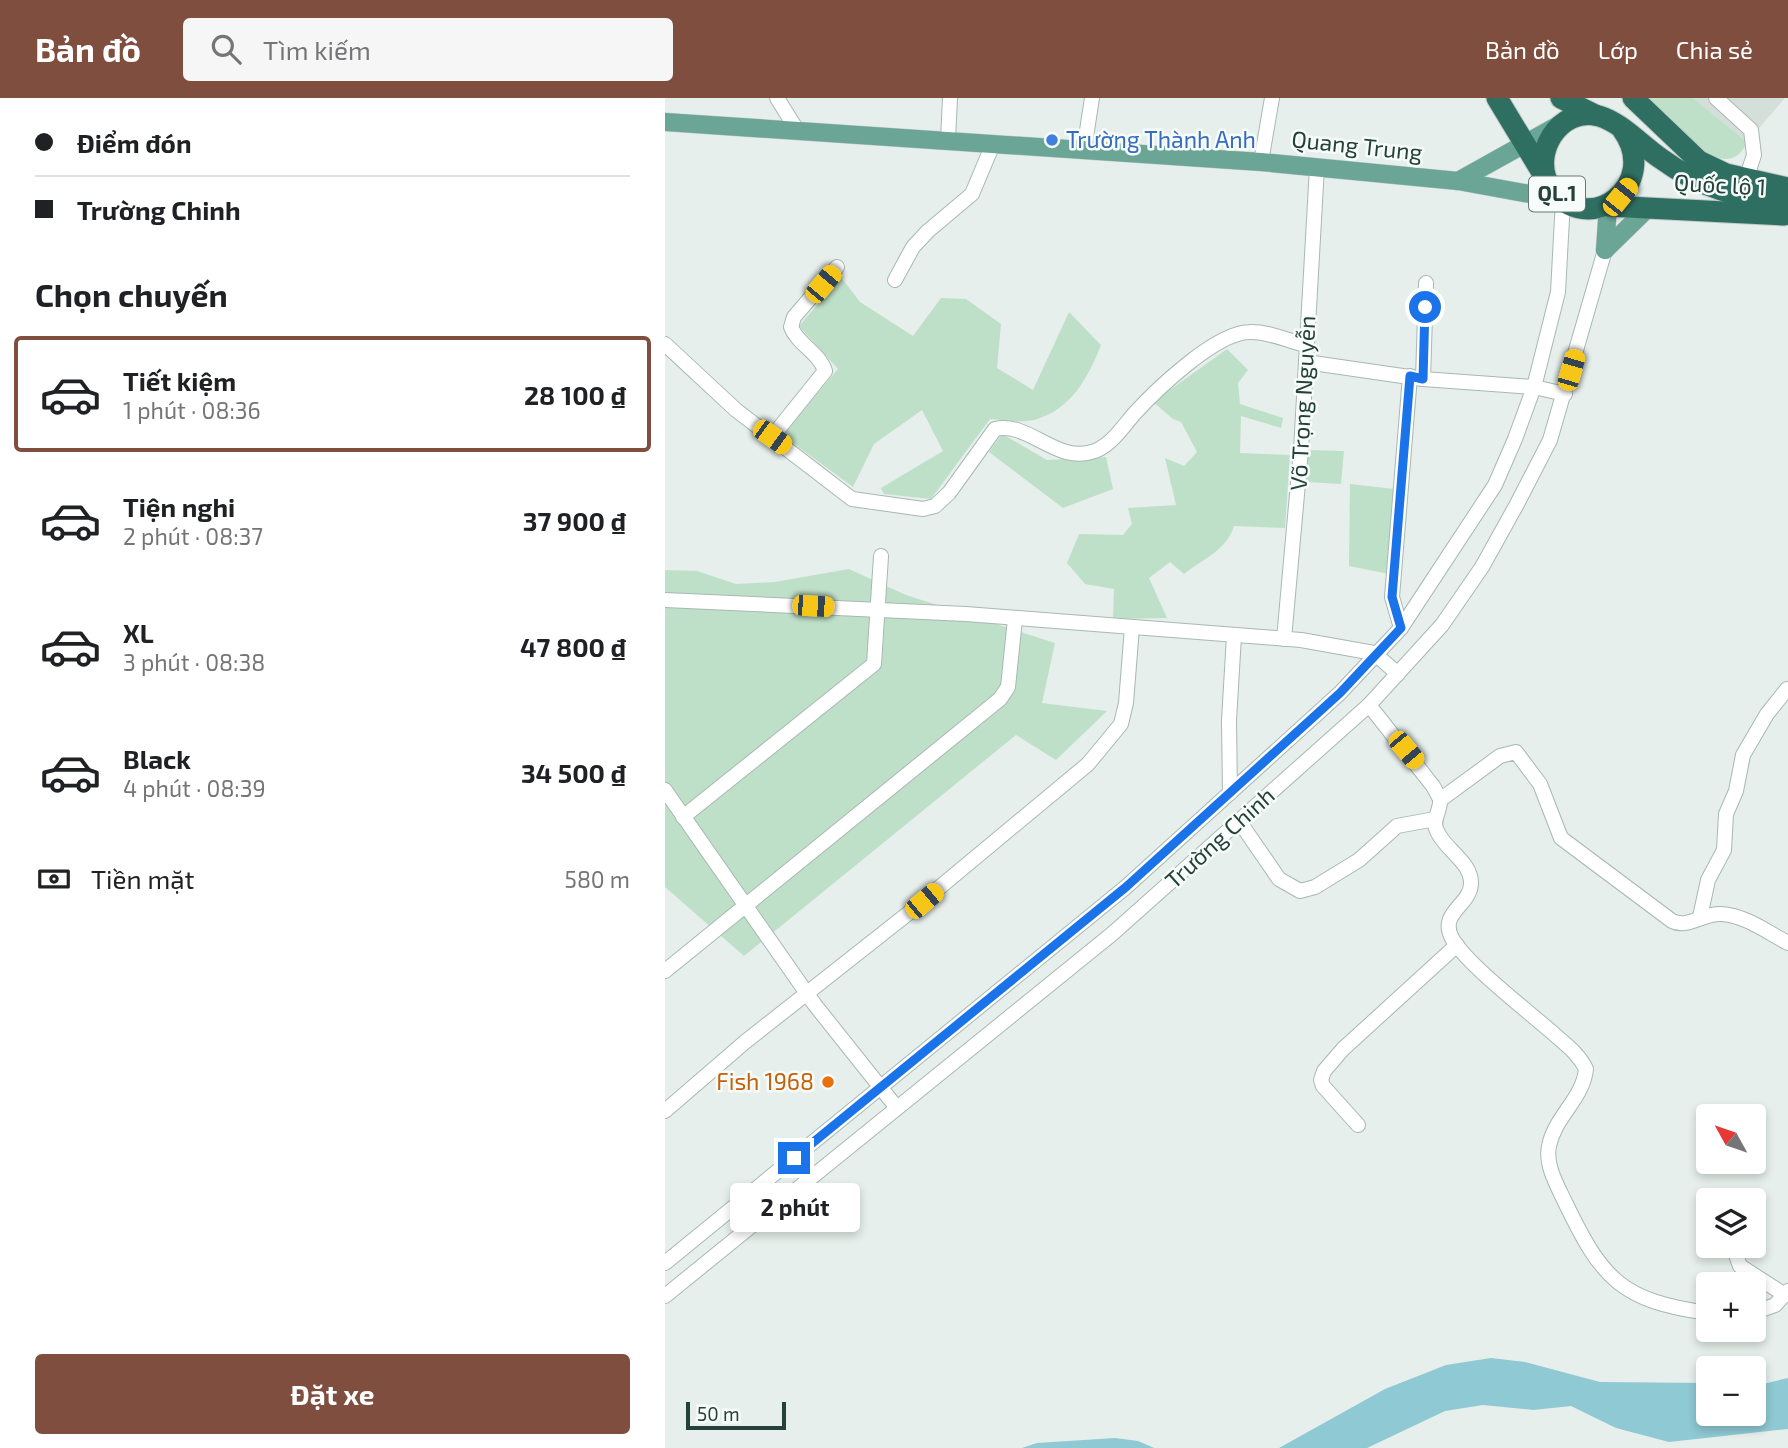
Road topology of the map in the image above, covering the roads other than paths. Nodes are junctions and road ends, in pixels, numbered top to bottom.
1 (777, 98) edge
2 (950, 98) edge
3 (1092, 98) edge
4 (1272, 98) edge
5 (1497, 98) edge
6 (1561, 98) edge
7 (1633, 98) edge
8 (1716, 98) edge
9 (1595, 115) junction
10 (1566, 121) junction
11 (665, 122) edge
12 (1622, 128) junction
13 (797, 130) junction
14 (948, 140) junction
15 (1525, 143) junction
16 (993, 144) junction
17 (1084, 150) junction
18 (1261, 162) junction
19 (1317, 167) junction
20 (1545, 176) junction
21 (1746, 179) junction
22 (1458, 181) junction
23 (1788, 188) edge
24 (1563, 200) junction
25 (1788, 203) edge
26 (1608, 206) junction
27 (1649, 207) junction
28 (1788, 216) edge
29 (1605, 250) junction
30 (837, 267) dead end
31 (895, 281) dead end
32 (1426, 284) dead end
33 (665, 344) edge
34 (1306, 345) junction
35 (1306, 362) junction
36 (1416, 377) junction
37 (1534, 387) junction
38 (1565, 394) junction
39 (772, 437) junction
40 (881, 556) dead end
41 (665, 600) edge
42 (879, 610) junction
43 (1015, 619) junction
44 (1132, 627) junction
45 (1401, 628) junction
46 (1234, 636) junction
47 (1284, 639) junction
48 (1374, 653) junction
49 (1398, 674) junction
50 (1787, 689) edge
51 (1369, 705) junction
52 (665, 790) edge
53 (1230, 793) junction
54 (1440, 800) junction
55 (683, 817) junction
56 (1435, 820) junction
57 (1239, 821) junction
58 (745, 906) junction
59 (1700, 917) junction
60 (1788, 943) edge
61 (1457, 945) junction
62 (665, 971) edge
63 (807, 993) junction
64 (881, 1089) junction
65 (897, 1108) junction
66 (665, 1111) edge
67 (1358, 1125) dead end
68 (1737, 1258) edge
69 (665, 1263) edge
70 (1787, 1293) edge
71 (665, 1296) edge
72 (1766, 1308) edge
73 (1696, 1311) edge

1 - 13 street
2 - 14 street
3 - 17 street
4 - 18 street
5 - 15 highway, QL.1
6 - 9 highway
7 - 21 highway
8 - 21 street
9 - 10 highway
9 - 12 highway
10 - 15 main road
10 - 20 highway, QL.1
11 - 13 main road, Quang Trung
12 - 25 highway, Quốc lộ 1
12 - 26 highway, QL.1
13 - 14 main road, Quang Trung
14 - 16 main road, Quang Trung
15 - 20 highway, QL.1
15 - 22 main road
16 - 17 main road, Quang Trung
16 - 31 street
17 - 18 main road, Quang Trung
18 - 19 main road, Quang Trung
19 - 22 main road, Quang Trung
19 - 34 street, Võ Trọng Nguyễn
20 - 24 highway, QL.1
21 - 23 highway
22 - 24 main road, Quang Trung
24 - 26 highway, QL.1
24 - 37 street, Trường Chinh
26 - 27 highway, Quốc lộ 1 / QL.1
26 - 29 main road
27 - 28 highway, Quốc lộ 1 / QL.1
27 - 29 main road
29 - 38 street, Trường Chinh
30 - 39 street
32 - 36 street
33 - 39 street
34 - 35 street, Võ Trọng Nguyễn
34 - 39 street
35 - 36 street
35 - 47 street, Võ Trọng Nguyễn
36 - 37 street
36 - 45 street
37 - 38 street
37 - 45 street, Trường Chinh
38 - 49 street, Trường Chinh
40 - 42 street
41 - 42 street
42 - 43 street
42 - 55 street
43 - 44 street
43 - 58 street
44 - 46 street
44 - 63 street
45 - 48 street, Trường Chinh
46 - 47 street
46 - 53 street
47 - 48 street
48 - 49 street
48 - 53 street, Trường Chinh
49 - 51 street, Trường Chinh
50 - 59 street
51 - 54 street
51 - 57 street, Trường Chinh
52 - 55 street
53 - 64 street, Trường Chinh
54 - 56 street
54 - 59 street
55 - 58 street
56 - 57 street
56 - 61 street
57 - 65 street, Trường Chinh
58 - 62 street
58 - 63 street
59 - 60 street
61 - 67 street
61 - 73 street
63 - 64 street
63 - 66 street
64 - 65 street
64 - 69 street, Trường Chinh
65 - 71 street, Trường Chinh
68 - 70 street
70 - 72 street

